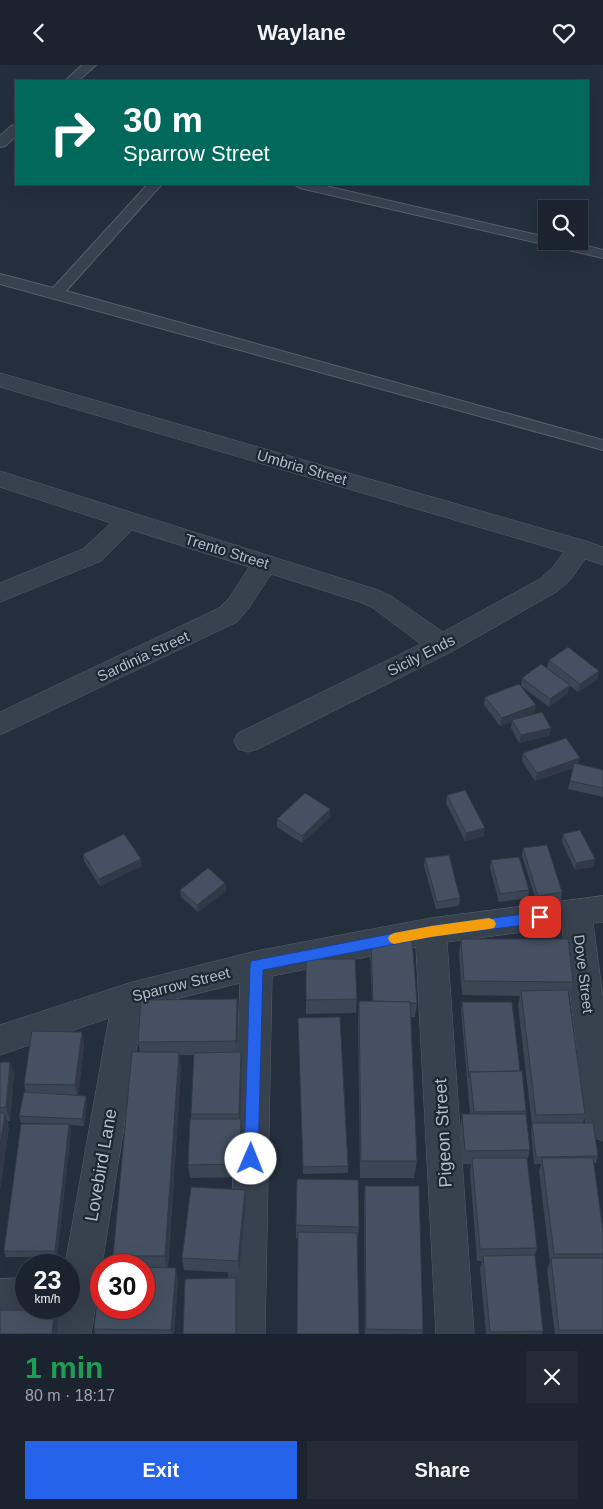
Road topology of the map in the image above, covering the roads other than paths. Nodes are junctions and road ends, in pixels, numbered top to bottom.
1 (90, 65) edge
2 (72, 80) edge
3 (15, 130) edge
4 (0, 143) edge
5 (154, 185) edge
6 (304, 185) edge
7 (538, 239) edge
8 (585, 250) edge
9 (603, 254) edge
10 (0, 279) edge
11 (56, 293) junction
12 (0, 380) edge
13 (603, 445) edge
14 (0, 479) edge
15 (127, 520) junction
16 (592, 552) edge
17 (265, 563) junction
18 (0, 593) edge
19 (442, 645) junction
20 (0, 724) edge
21 (248, 741) dead end
22 (589, 911) edge
23 (431, 931) junction
24 (256, 965) junction
25 (129, 997) junction
26 (0, 1040) edge
27 (603, 1125) edge
28 (80, 1262) edge
29 (15, 1296) edge
30 (0, 1297) edge
31 (73, 1319) edge
32 (72, 1334) edge
33 (246, 1334) edge
34 (455, 1334) edge

1 - 2 lane
3 - 4 lane
5 - 11 lane
6 - 7 lane
8 - 9 lane
10 - 11 lane
11 - 13 lane
12 - 16 street, Umbria Street
14 - 15 street, Trento Street
15 - 17 street, Trento Street
15 - 18 street
16 - 19 street, Sicily Ends
17 - 19 street, Trento Street
17 - 20 street, Sardinia Street
19 - 21 street, Sicily Ends
22 - 23 street, Sparrow Street
22 - 27 street, Dove Street
23 - 24 street, Sparrow Street
23 - 34 street, Pigeon Street
24 - 25 street, Sparrow Street
24 - 33 street
25 - 26 street, Sparrow Street
25 - 28 street, Lovebird Lane
29 - 30 street
31 - 32 street, Lovebird Lane

